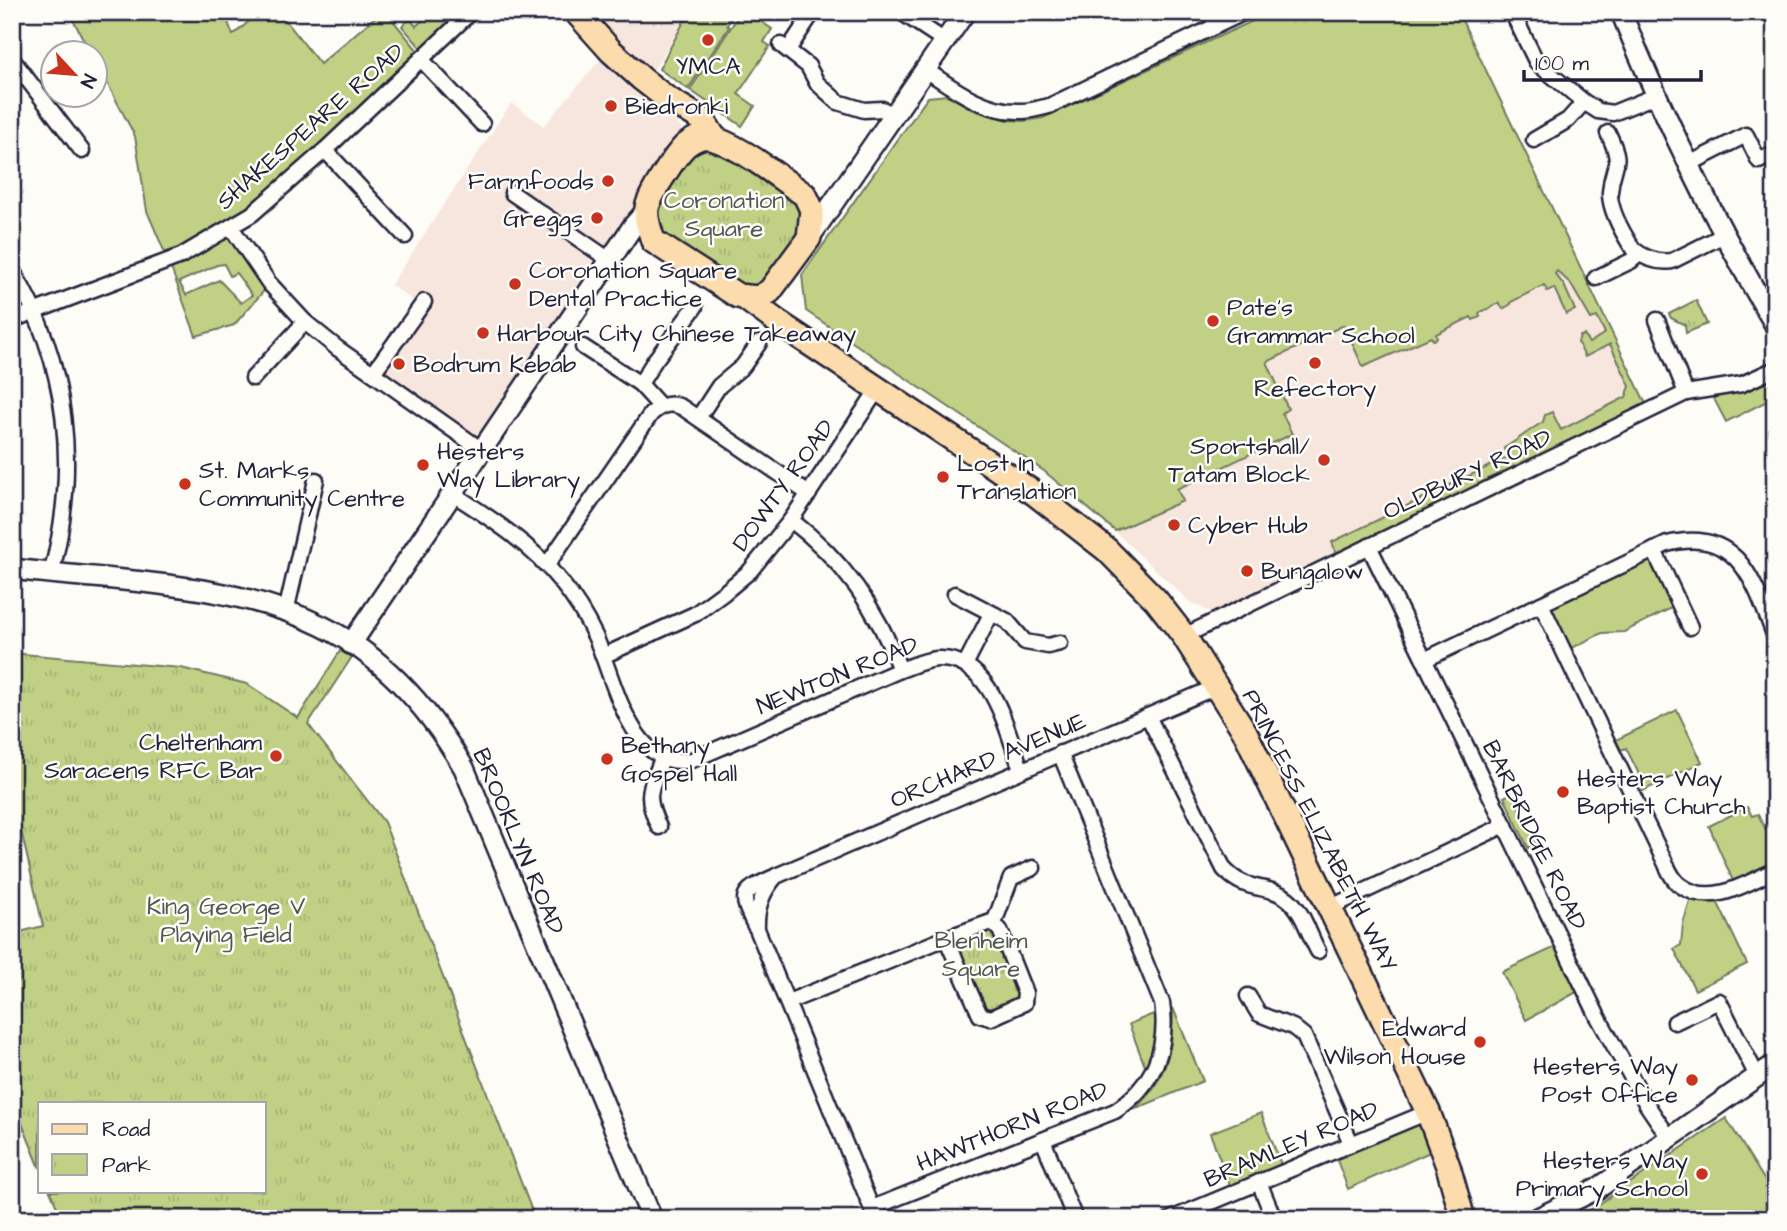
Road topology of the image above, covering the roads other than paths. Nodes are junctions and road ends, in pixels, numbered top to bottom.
1 (471, 12) edge
2 (576, 12) edge
3 (813, 12) edge
4 (901, 12) edge
5 (965, 12) edge
6 (1245, 12) edge
7 (1512, 12) edge
8 (1621, 12) edge
9 (1213, 19) edge
10 (945, 41) junction
11 (12, 59) edge
12 (421, 59) junction
13 (926, 71) junction
14 (1655, 96) junction
15 (1584, 102) junction
16 (691, 113) junction
17 (895, 116) junction
18 (482, 124) dead end
19 (1608, 133) dead end
20 (715, 139) junction
21 (1534, 140) dead end
22 (683, 148) junction
23 (325, 150) junction
24 (82, 151) dead end
25 (1775, 153) edge
26 (1689, 164) junction
27 (512, 193) dead end
28 (805, 195) junction
29 (840, 195) junction
30 (646, 210) junction
31 (231, 227) junction
32 (1724, 234) junction
33 (405, 236) dead end
34 (809, 238) junction
35 (653, 240) junction
36 (1639, 254) junction
37 (616, 255) junction
38 (12, 270) edge
39 (1596, 278) dead end
40 (770, 291) junction
41 (746, 298) junction
42 (424, 302) dead end
43 (695, 307) dead end
44 (35, 310) junction
45 (12, 320) edge
46 (1657, 320) dead end
47 (305, 322) junction
48 (779, 323) junction
49 (1775, 325) edge
50 (758, 343) dead end
51 (583, 347) dead end
52 (1775, 369) edge
53 (373, 373) junction
54 (253, 378) dead end
55 (640, 384) junction
56 (878, 389) junction
57 (1686, 393) junction
58 (660, 407) junction
59 (698, 418) junction
60 (483, 451) junction
61 (316, 480) dead end
62 (453, 494) junction
63 (809, 494) junction
64 (791, 520) junction
65 (1369, 546) junction
66 (1654, 550) junction
67 (547, 565) junction
68 (12, 569) edge
69 (51, 573) junction
70 (955, 594) dead end
71 (1541, 604) junction
72 (286, 612) junction
73 (991, 614) junction
74 (1690, 627) dead end
75 (1184, 636) junction
76 (1775, 637) edge
77 (1060, 643) dead end
78 (351, 644) junction
79 (603, 656) junction
80 (1424, 660) junction
81 (965, 665) junction
82 (900, 670) junction
83 (1218, 686) junction
84 (1148, 716) junction
85 (1060, 753) junction
86 (663, 756) junction
87 (1021, 769) junction
88 (1505, 825) junction
89 (659, 827) dead end
90 (1034, 868) dead end
91 (1775, 870) edge
92 (1331, 907) junction
93 (994, 923) junction
94 (946, 937) junction
95 (1318, 951) dead end
96 (1248, 996) dead end
97 (788, 1002) junction
98 (1675, 1022) dead end
99 (1775, 1064) edge
100 (1757, 1076) junction
101 (1428, 1112) junction
102 (1670, 1139) junction
103 (1043, 1140) junction
104 (1351, 1143) junction
105 (1259, 1182) junction
106 (874, 1213) edge
107 (1562, 1213) edge
108 (652, 1219) edge
109 (1075, 1219) edge
110 (1171, 1219) edge
111 (1274, 1219) edge
112 (1462, 1219) edge
113 (1536, 1219) edge

1 - 12 street, SHAKESPEARE ROAD
2 - 16 main road
3 - 17 street
4 - 10 street
5 - 10 street
6 - 9 street
7 - 15 street
8 - 14 street
9 - 13 street
10 - 13 street
11 - 24 street
12 - 18 street
12 - 23 street, SHAKESPEARE ROAD
13 - 17 street
14 - 15 street
14 - 26 street
15 - 21 street
16 - 20 main road
16 - 22 main road
17 - 29 street
19 - 36 street
20 - 22 main road
20 - 28 main road
22 - 30 main road
23 - 31 street, SHAKESPEARE ROAD
23 - 33 street
25 - 26 street
26 - 32 street
27 - 37 street
28 - 29 street
28 - 34 main road
29 - 34 street
30 - 35 main road
30 - 37 street
31 - 44 street, SHAKESPEARE ROAD
31 - 47 street
32 - 36 street
32 - 49 street
34 - 40 main road
35 - 37 street
35 - 41 main road
36 - 39 street
37 - 60 street
38 - 44 street
40 - 41 main road
40 - 48 main road
41 - 48 main road, PRINCESS ELIZABETH WAY
42 - 53 street
43 - 55 street
44 - 45 street, SHAKESPEARE ROAD
44 - 69 street
46 - 57 street
47 - 53 street
47 - 54 street
48 - 56 main road, PRINCESS ELIZABETH WAY
50 - 59 street
51 - 55 street
52 - 57 street, OLDBURY ROAD
53 - 60 street
55 - 58 street
56 - 63 street, DOWTY ROAD
56 - 75 main road, PRINCESS ELIZABETH WAY
57 - 65 street, OLDBURY ROAD
58 - 59 street
58 - 67 street
59 - 63 street
60 - 62 street
61 - 72 street
62 - 67 street
62 - 78 street
63 - 64 street, DOWTY ROAD
64 - 79 street, DOWTY ROAD
64 - 82 street
65 - 75 street, OLDBURY ROAD
65 - 80 street, BARBRIDGE ROAD
66 - 71 street
66 - 74 street
66 - 76 street
67 - 79 street
68 - 69 street, BROOKLYN ROAD
69 - 72 street, BROOKLYN ROAD
70 - 73 street
71 - 80 street
71 - 91 street
72 - 78 street, BROOKLYN ROAD
73 - 77 street
73 - 81 street
75 - 83 main road, PRINCESS ELIZABETH WAY
78 - 108 street, BROOKLYN ROAD
79 - 86 street
80 - 88 street, BARBRIDGE ROAD
81 - 82 street, NEWTON ROAD
81 - 87 street
82 - 86 street, NEWTON ROAD
83 - 84 street, ORCHARD AVENUE
83 - 92 main road, PRINCESS ELIZABETH WAY
84 - 85 street, ORCHARD AVENUE
84 - 95 street
85 - 87 street, ORCHARD AVENUE
85 - 103 street, HAWTHORN ROAD
86 - 89 street
87 - 97 street, ORCHARD AVENUE
88 - 92 street
88 - 102 street, BARBRIDGE ROAD
90 - 93 street
92 - 101 main road, PRINCESS ELIZABETH WAY
93 - 94 street
93 - 94 street
94 - 97 street
96 - 104 street
97 - 106 street, ORCHARD AVENUE
98 - 100 street
99 - 100 street
100 - 102 street
101 - 104 street, BRAMLEY ROAD
101 - 112 main road, PRINCESS ELIZABETH WAY
102 - 107 street
103 - 106 street, HAWTHORN ROAD
103 - 109 street
104 - 105 street, BRAMLEY ROAD
105 - 110 street, BRAMLEY ROAD
105 - 111 street
107 - 113 street

